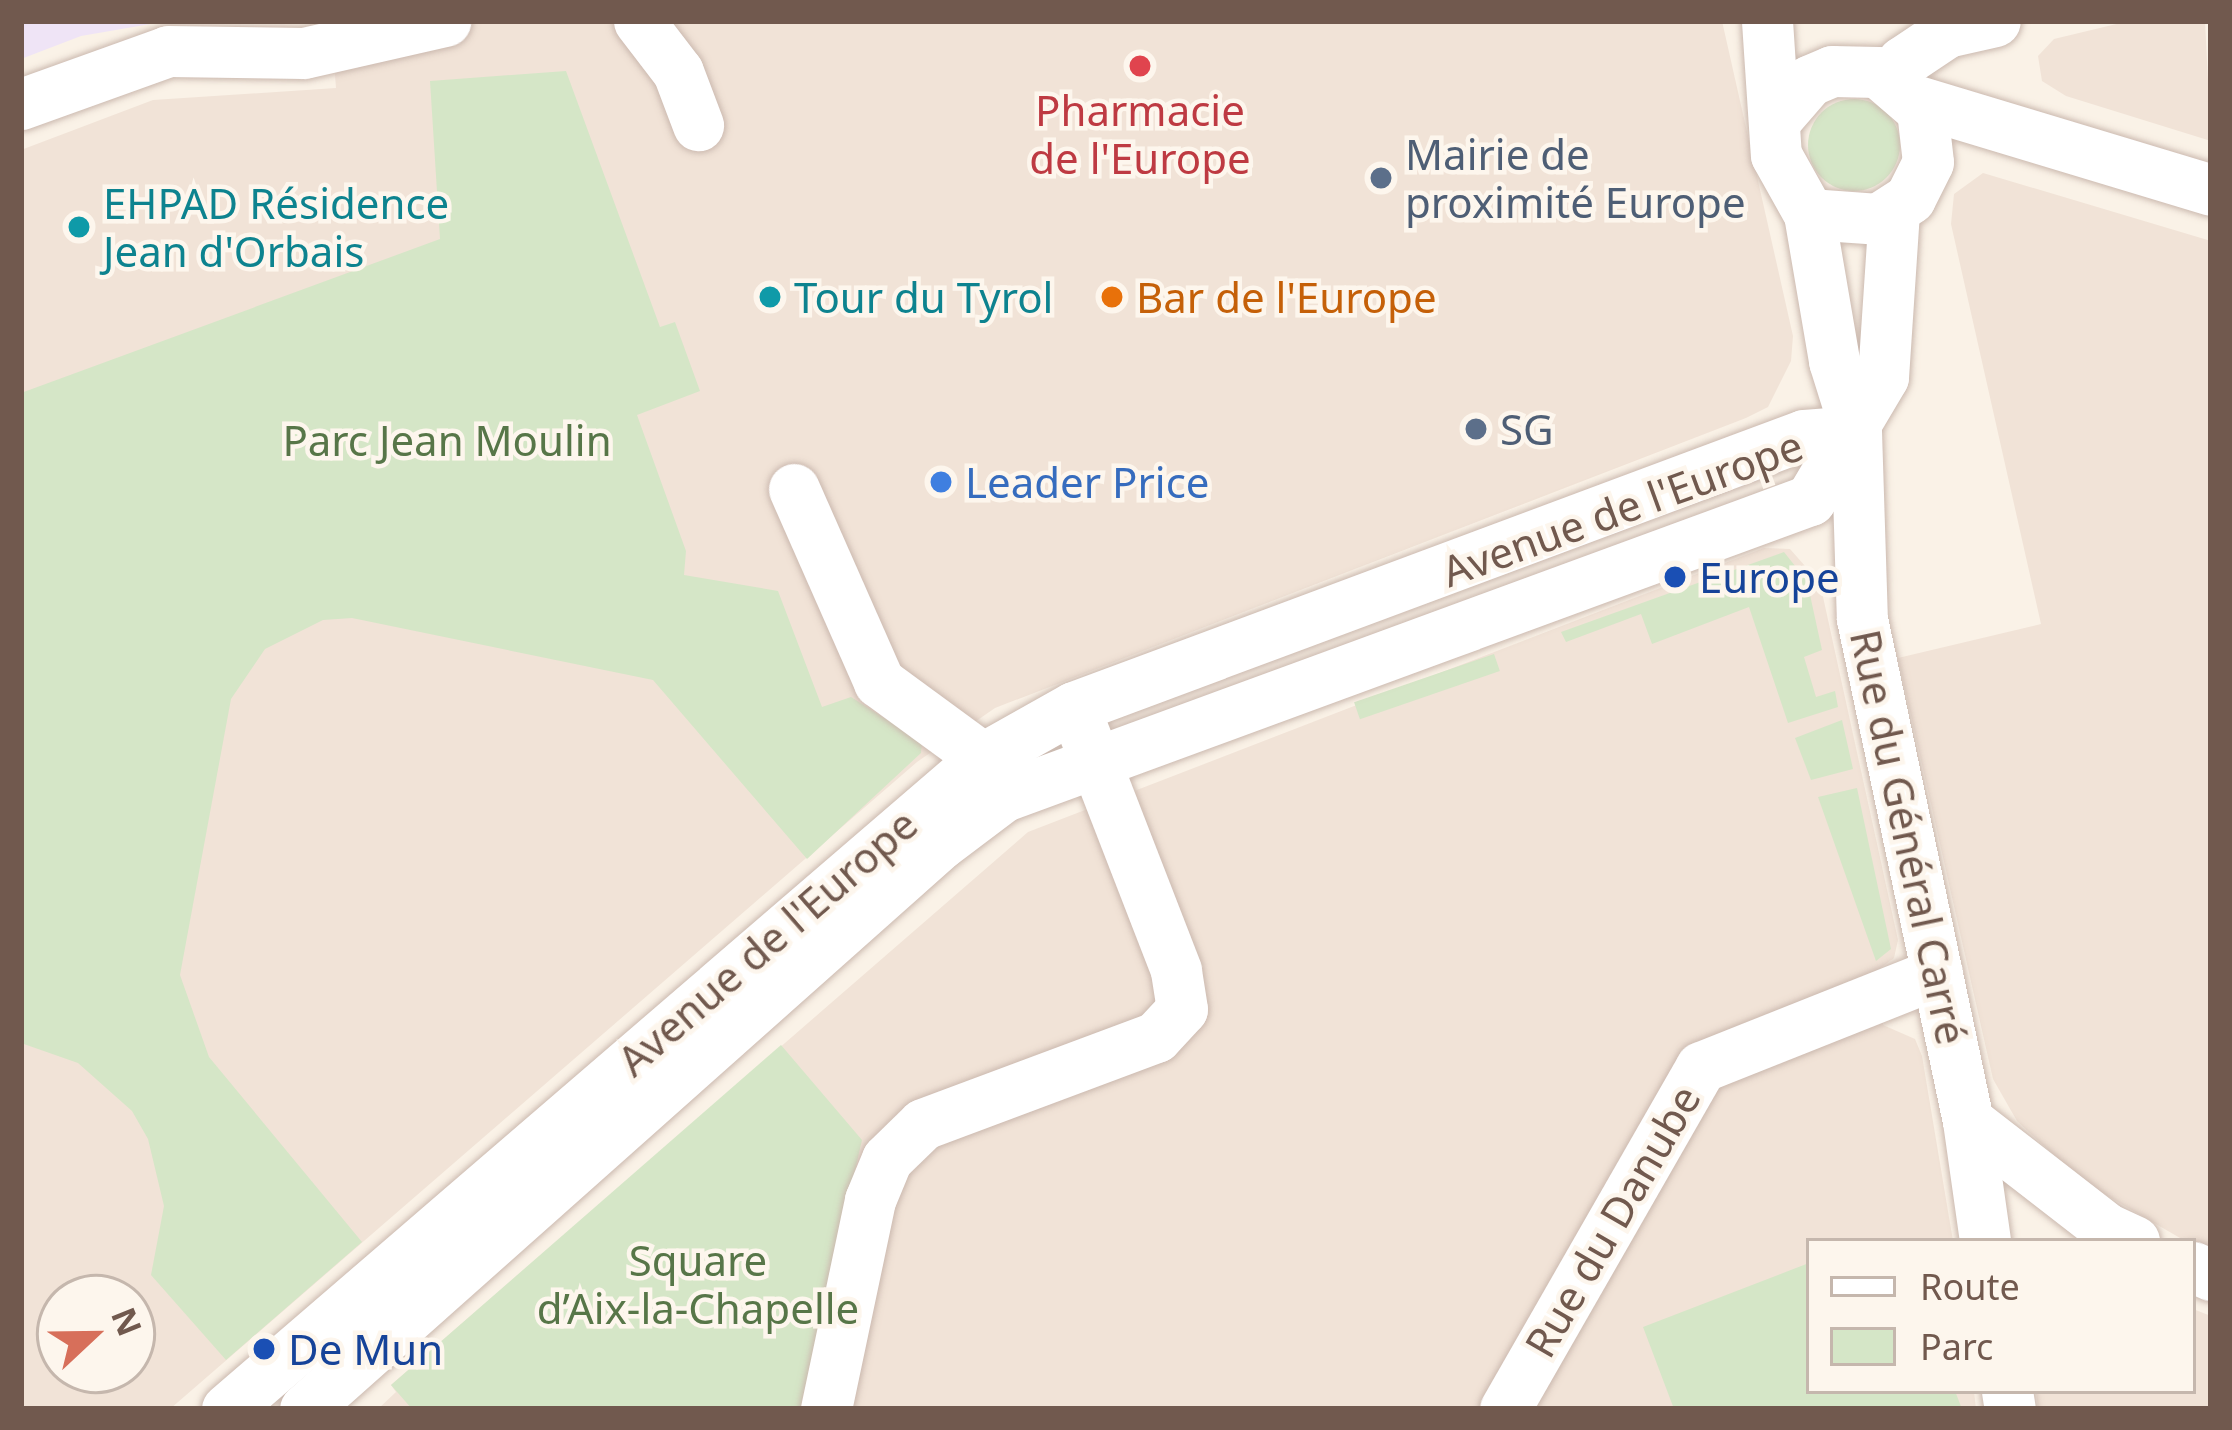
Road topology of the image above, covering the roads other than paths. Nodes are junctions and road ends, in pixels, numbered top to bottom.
1 (445, 21) edge
2 (639, 21) edge
3 (662, 21) edge
4 (1767, 21) edge
5 (1785, 21) edge
6 (1995, 21) edge
7 (303, 37) edge
8 (1832, 70) junction
9 (678, 72) junction
10 (1905, 90) junction
11 (21, 104) edge
12 (1777, 118) junction
13 (698, 124) dead end
14 (1999, 128) junction
15 (1929, 157) junction
16 (2211, 190) edge
17 (1894, 211) junction
18 (1809, 214) junction
19 (1856, 431) junction
20 (794, 489) dead end
21 (1074, 707) junction
22 (983, 758) junction
23 (1095, 758) junction
24 (1937, 973) junction
25 (1968, 1121) junction
26 (471, 1230) junction
27 (1985, 1238) edge
28 (2130, 1238) edge
29 (226, 1409) edge
30 (305, 1409) edge
31 (826, 1409) edge
32 (1505, 1409) edge

1 - 7 street
2 - 9 street
3 - 9 street
4 - 12 street
5 - 8 street
6 - 10 street
7 - 11 street
8 - 10 street
8 - 12 street
9 - 13 street
10 - 14 street
10 - 15 street
12 - 18 street
14 - 15 street
14 - 16 street
15 - 17 street
17 - 18 street
17 - 19 street, Rue du Général Carré
18 - 19 street, Rue du Général Carré
19 - 21 street, Avenue de l'Europe
19 - 23 street, Avenue de l'Europe
19 - 24 street, Rue du Général Carré
20 - 22 street
21 - 22 street, Avenue de l'Europe
21 - 23 street
22 - 26 street, Avenue de l'Europe
23 - 26 street, Avenue de l'Europe
23 - 31 street
24 - 25 street, Rue du Général Carré
24 - 32 street, Rue du Danube
25 - 27 street, Rue du Général Carré
25 - 28 street
26 - 29 street, Avenue de l'Europe
26 - 30 street, Avenue de l'Europe

